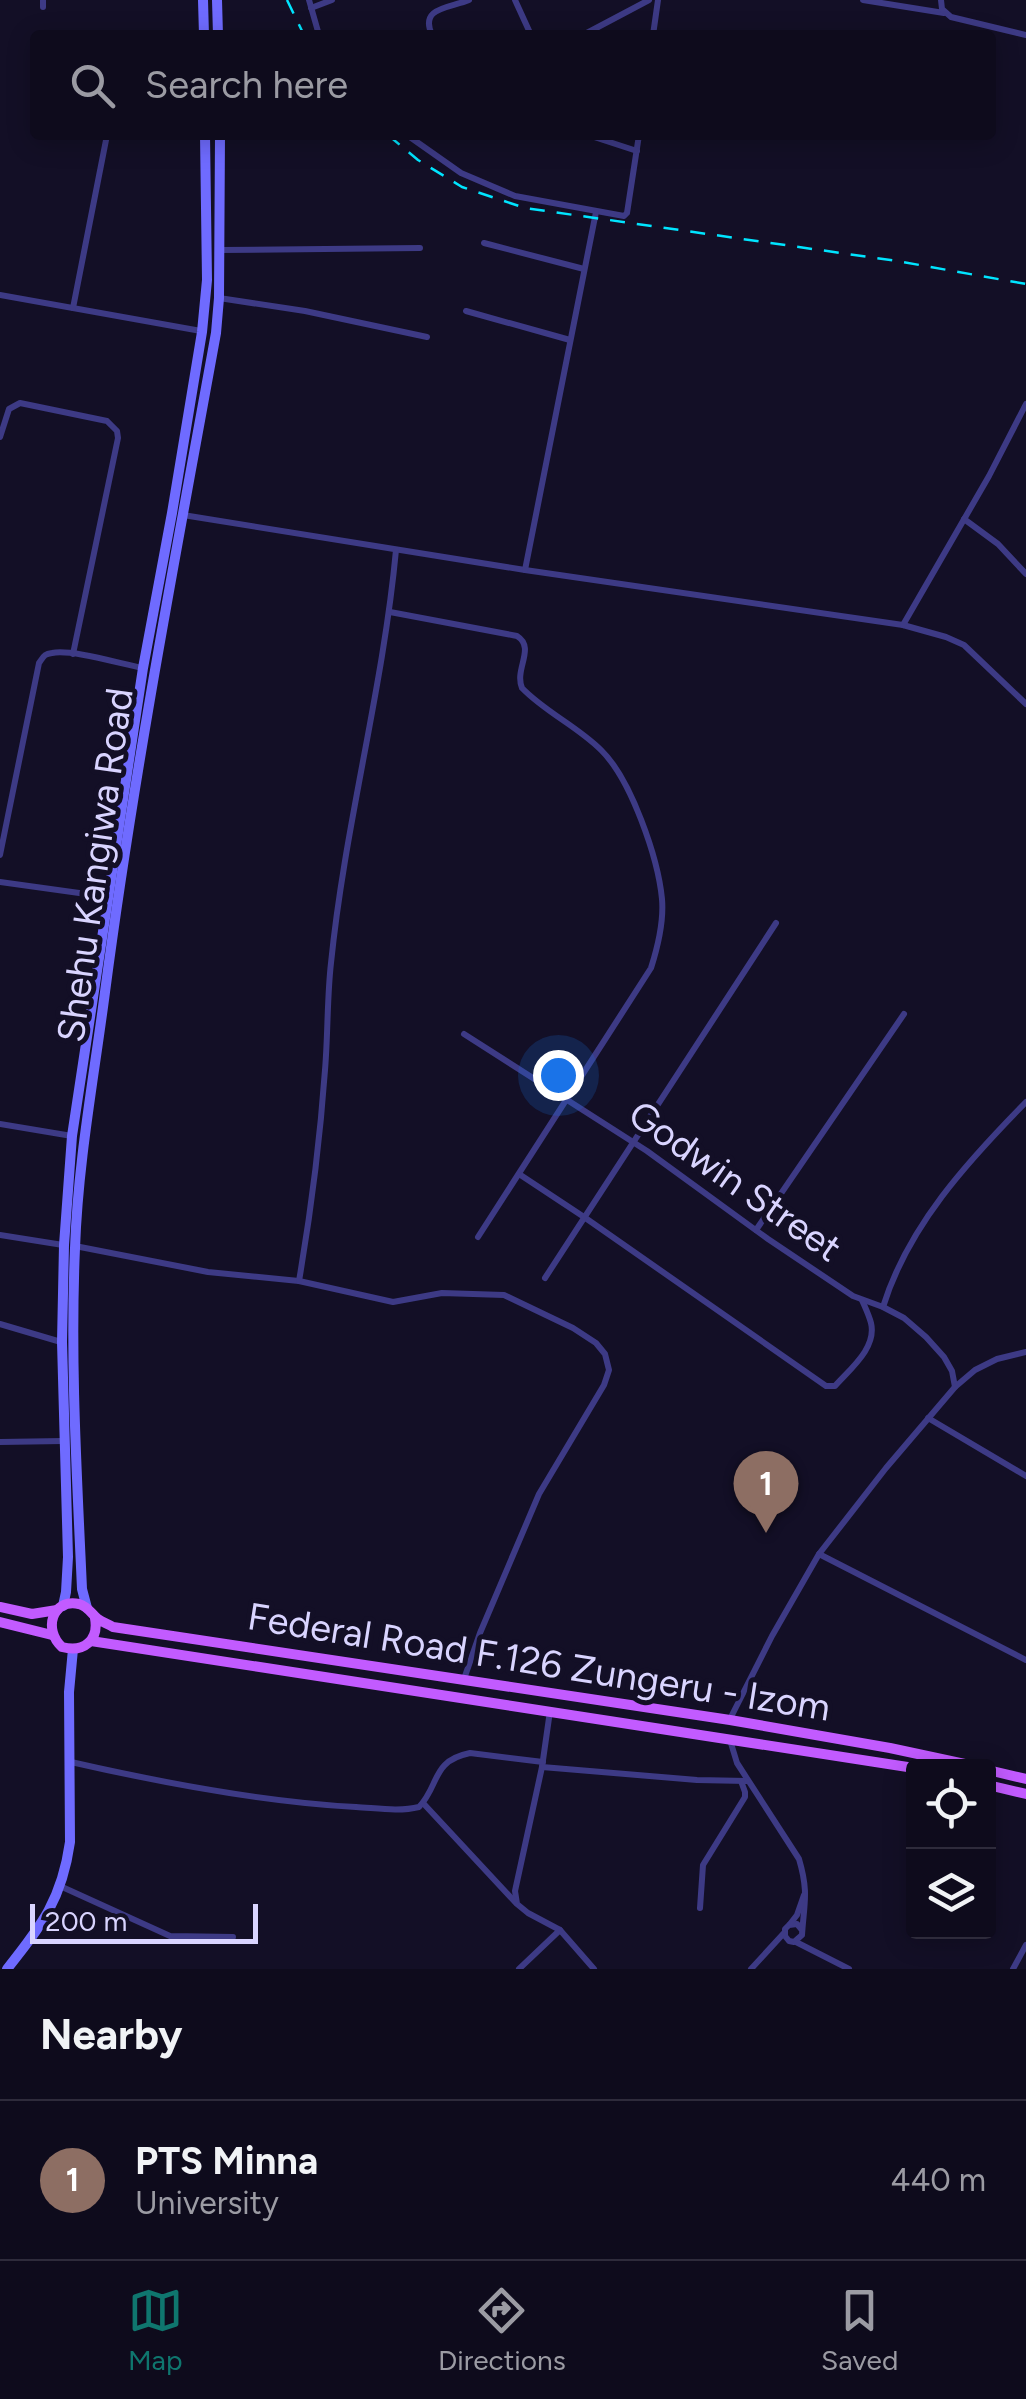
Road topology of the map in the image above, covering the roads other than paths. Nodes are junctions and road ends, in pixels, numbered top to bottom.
1 (203, 0) edge
2 (217, 0) edge
3 (332, 0) edge
4 (468, 0) edge
5 (515, 0) edge
6 (649, 0) edge
7 (658, 0) edge
8 (863, 0) edge
9 (941, 0) edge
10 (310, 4) edge
11 (945, 14) junction
12 (204, 30) edge
13 (218, 30) edge
14 (318, 30) edge
15 (429, 30) edge
16 (529, 30) edge
17 (592, 30) edge
18 (654, 30) edge
19 (1026, 35) edge
20 (106, 140) edge
21 (206, 140) edge
22 (220, 140) edge
23 (416, 140) edge
24 (598, 140) edge
25 (638, 140) edge
26 (636, 151) junction
27 (596, 212) junction
28 (484, 244) dead end
29 (420, 248) dead end
30 (220, 250) junction
31 (584, 269) junction
32 (0, 295) edge
33 (219, 298) junction
34 (73, 308) junction
35 (466, 311) dead end
36 (202, 332) junction
37 (427, 337) dead end
38 (570, 340) junction
39 (1026, 404) edge
40 (0, 437) edge
41 (183, 515) junction
42 (964, 518) junction
43 (396, 550) junction
44 (525, 570) junction
45 (1026, 574) edge
46 (390, 612) junction
47 (903, 625) junction
48 (74, 654) junction
49 (143, 668) junction
50 (1026, 704) edge
51 (0, 855) edge
52 (0, 882) edge
53 (109, 897) junction
54 (776, 924) dead end
55 (904, 1014) dead end
56 (464, 1034) dead end
57 (568, 1100) junction
58 (1026, 1102) edge
59 (0, 1124) edge
60 (72, 1136) junction
61 (632, 1142) junction
62 (519, 1174) junction
63 (584, 1217) junction
64 (756, 1230) junction
65 (0, 1235) edge
66 (478, 1238) dead end
67 (70, 1245) junction
68 (545, 1278) dead end
69 (300, 1281) junction
70 (862, 1300) junction
71 (883, 1306) junction
72 (0, 1324) edge
73 (62, 1342) junction
74 (1026, 1352) edge
75 (955, 1386) junction
76 (928, 1418) junction
77 (63, 1441) junction
78 (0, 1442) edge
79 (1026, 1476) edge
80 (818, 1554) junction
81 (0, 1607) edge
82 (61, 1608) junction
83 (91, 1613) junction
84 (0, 1622) edge
85 (52, 1635) junction
86 (91, 1642) junction
87 (72, 1649) junction
88 (335, 1660) junction
89 (1026, 1660) edge
90 (333, 1678) junction
91 (463, 1680) junction
92 (550, 1710) junction
93 (730, 1720) junction
94 (730, 1738) junction
95 (941, 1759) edge
96 (70, 1762) junction
97 (542, 1764) junction
98 (906, 1767) edge
99 (996, 1772) edge
100 (1026, 1779) edge
101 (744, 1781) junction
102 (996, 1787) edge
103 (1026, 1794) edge
104 (424, 1803) junction
105 (60, 1886) junction
106 (806, 1889) junction
107 (517, 1904) junction
108 (700, 1908) dead end
109 (787, 1929) junction
110 (560, 1930) junction
111 (802, 1931) junction
112 (233, 1938) dead end
113 (792, 1941) junction
114 (1026, 1946) edge
115 (767, 1951) junction
116 (822, 1955) junction
117 (7, 1969) edge
118 (518, 1969) edge
119 (594, 1969) edge
120 (751, 1969) edge
121 (849, 1969) edge
122 (1014, 1969) edge

1 - 12 main road
2 - 13 main road
3 - 10 street
4 - 15 street
5 - 16 street
6 - 17 street
7 - 18 street
8 - 11 street
9 - 11 street
10 - 14 street
11 - 19 street
20 - 34 street
21 - 36 main road, Shehu Kangiwa Road
22 - 30 main road, Shehu Kangiwa Road
23 - 27 street
24 - 26 street
25 - 26 street
26 - 27 street
27 - 31 street
28 - 31 street
29 - 30 street
30 - 33 main road, Shehu Kangiwa Road
31 - 38 street
32 - 34 street
33 - 37 street
33 - 41 main road, Shehu Kangiwa Road
34 - 36 street
35 - 38 street
36 - 49 main road, Shehu Kangiwa Road
38 - 44 street
39 - 42 street
40 - 48 street
41 - 43 street
41 - 67 main road, Shehu Kangiwa Road
42 - 45 street
42 - 47 street
43 - 44 street
43 - 46 street
44 - 47 street
46 - 57 street
46 - 69 street
47 - 50 street
48 - 49 street
48 - 51 street
49 - 53 main road, Shehu Kangiwa Road
52 - 53 street
53 - 60 main road, Shehu Kangiwa Road
54 - 61 street
55 - 64 street
56 - 57 street, Godwin Street
57 - 61 street, Godwin Street
57 - 62 street
58 - 71 street
59 - 60 street
60 - 67 main road, Shehu Kangiwa Road
61 - 63 street
61 - 64 street, Godwin Street
62 - 63 street
62 - 66 street
63 - 68 street
63 - 70 street
64 - 70 street, Godwin Street
65 - 67 street
67 - 69 street
67 - 73 main road, Shehu Kangiwa Road
67 - 83 main road, Shehu Kangiwa Road
69 - 91 street
70 - 71 street, Godwin Street
71 - 75 street, Godwin Street
72 - 73 street
73 - 77 main road, Shehu Kangiwa Road
74 - 75 street
75 - 76 street
76 - 79 street
76 - 80 street
77 - 78 street
77 - 82 main road, Shehu Kangiwa Road
80 - 89 street
80 - 93 street
81 - 82 main road
82 - 83 main road
82 - 85 main road
83 - 86 main road
83 - 88 main road, Federal Road F.126 Zungeru - Izom
84 - 85 main road
85 - 87 main road
86 - 87 main road
86 - 90 main road, Federal Road F.126 Zungeru - Izom
87 - 96 main road
88 - 90 main road
88 - 91 main road, Federal Road F.126 Zungeru - Izom
90 - 92 main road, Federal Road F.126 Zungeru - Izom
91 - 93 main road, Federal Road F.126 Zungeru - Izom
92 - 94 main road, Federal Road F.126 Zungeru - Izom
92 - 97 street
93 - 95 main road, Federal Road F.126 Zungeru - Izom
94 - 98 main road, Federal Road F.126 Zungeru - Izom
94 - 101 street
96 - 104 street
96 - 105 main road
97 - 101 street
97 - 104 street
97 - 107 street
99 - 100 main road
101 - 106 street
101 - 108 street
102 - 103 main road
104 - 107 street
105 - 112 street
105 - 117 main road
106 - 109 street
106 - 111 street
107 - 110 street
109 - 111 street
109 - 113 street
109 - 115 street
110 - 118 street
110 - 119 street
111 - 113 street
111 - 116 street
113 - 115 street
113 - 116 street
114 - 122 street
115 - 120 street
116 - 121 street

